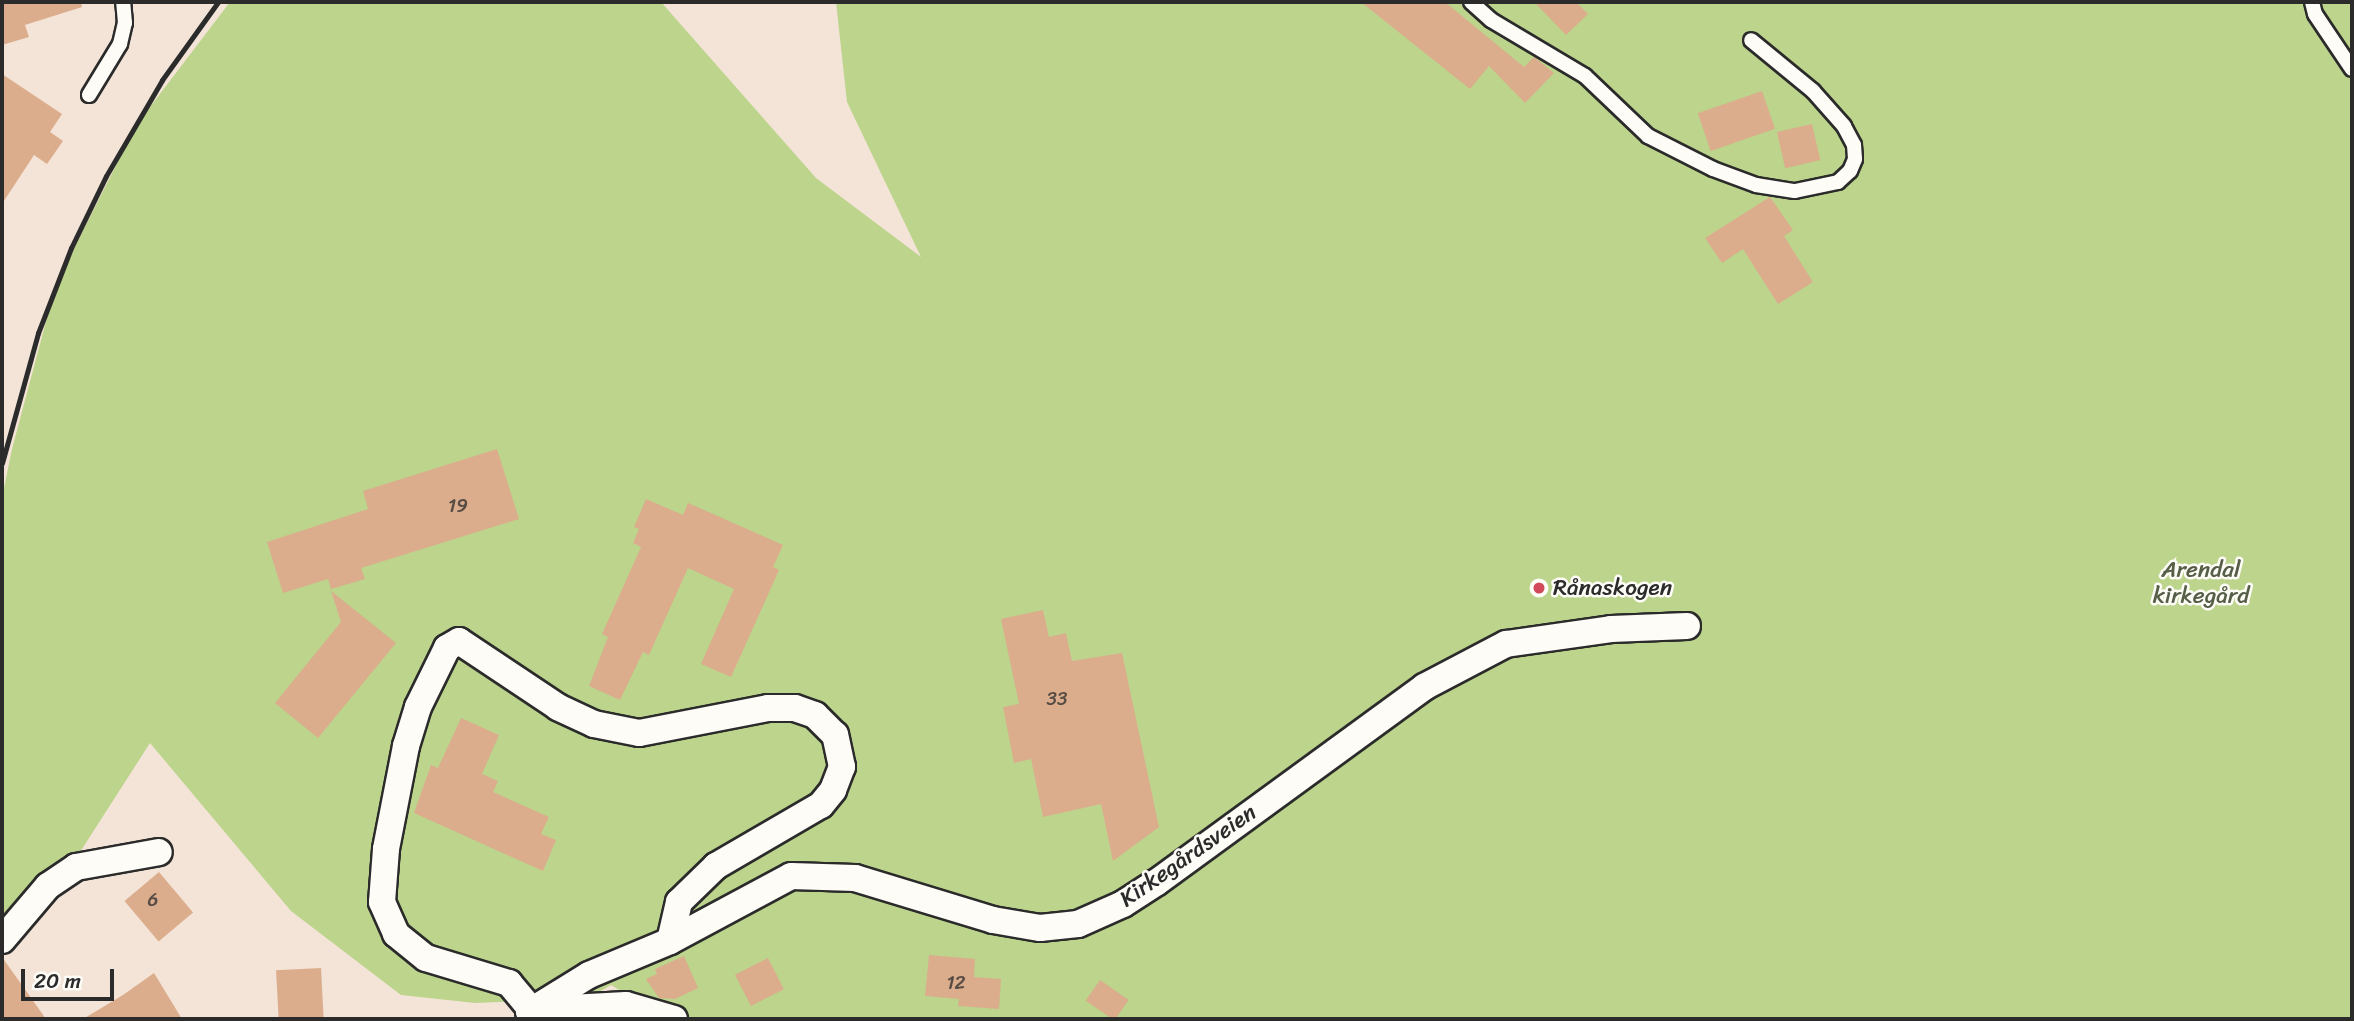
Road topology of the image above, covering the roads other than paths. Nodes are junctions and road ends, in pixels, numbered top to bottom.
1 (122, 2) edge
2 (1471, 2) edge
3 (2312, 2) edge
4 (1751, 40) dead end
5 (2352, 69) edge
6 (89, 95) dead end
7 (1687, 626) dead end
8 (159, 852) dead end
9 (2, 940) edge
10 (670, 941) junction
11 (525, 1015) edge
12 (674, 1019) edge

1 - 6 lane
2 - 4 lane
3 - 5 lane
7 - 10 street, Kirkegårdsveien
8 - 9 street
10 - 11 street, Kirkegårdsveien
10 - 11 street
11 - 12 street

